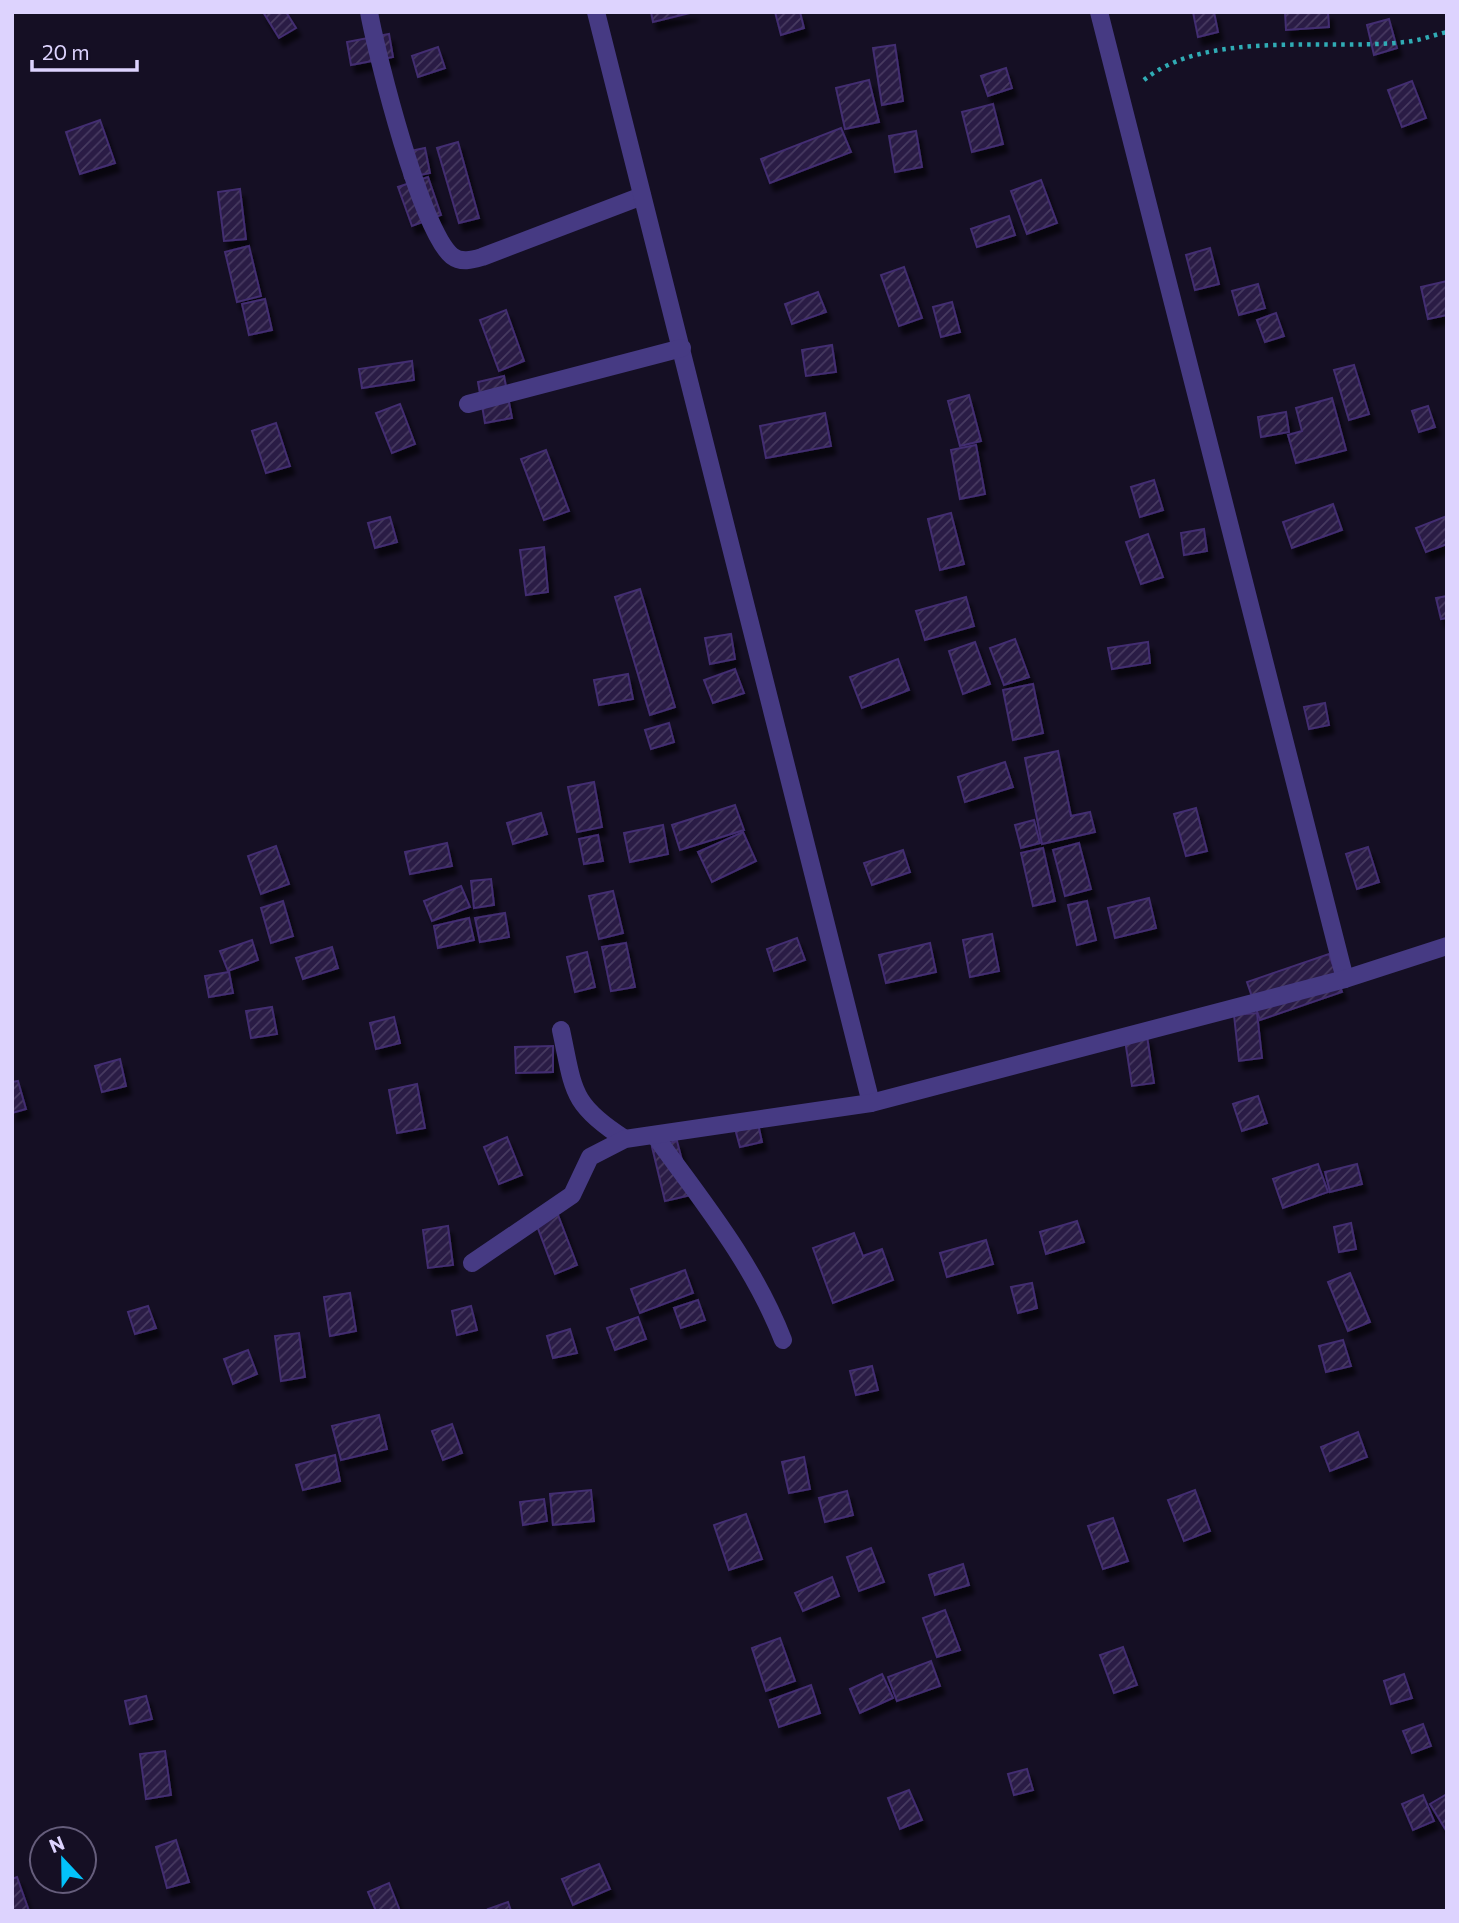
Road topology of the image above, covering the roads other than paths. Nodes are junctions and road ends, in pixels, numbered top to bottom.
1 (369, 12) edge
2 (596, 12) edge
3 (1099, 12) edge
4 (642, 196) junction
5 (682, 348) junction
6 (468, 404) dead end
7 (1447, 946) edge
8 (1345, 979) junction
9 (561, 1030) dead end
10 (871, 1102) junction
11 (655, 1136) junction
12 (625, 1139) junction
13 (472, 1263) dead end
14 (783, 1340) dead end

1 - 4 street
2 - 4 street
3 - 8 street
4 - 5 street
5 - 6 street
5 - 10 street
7 - 8 street
8 - 10 street
9 - 12 street
10 - 11 street
11 - 12 street
11 - 14 street
12 - 13 street

